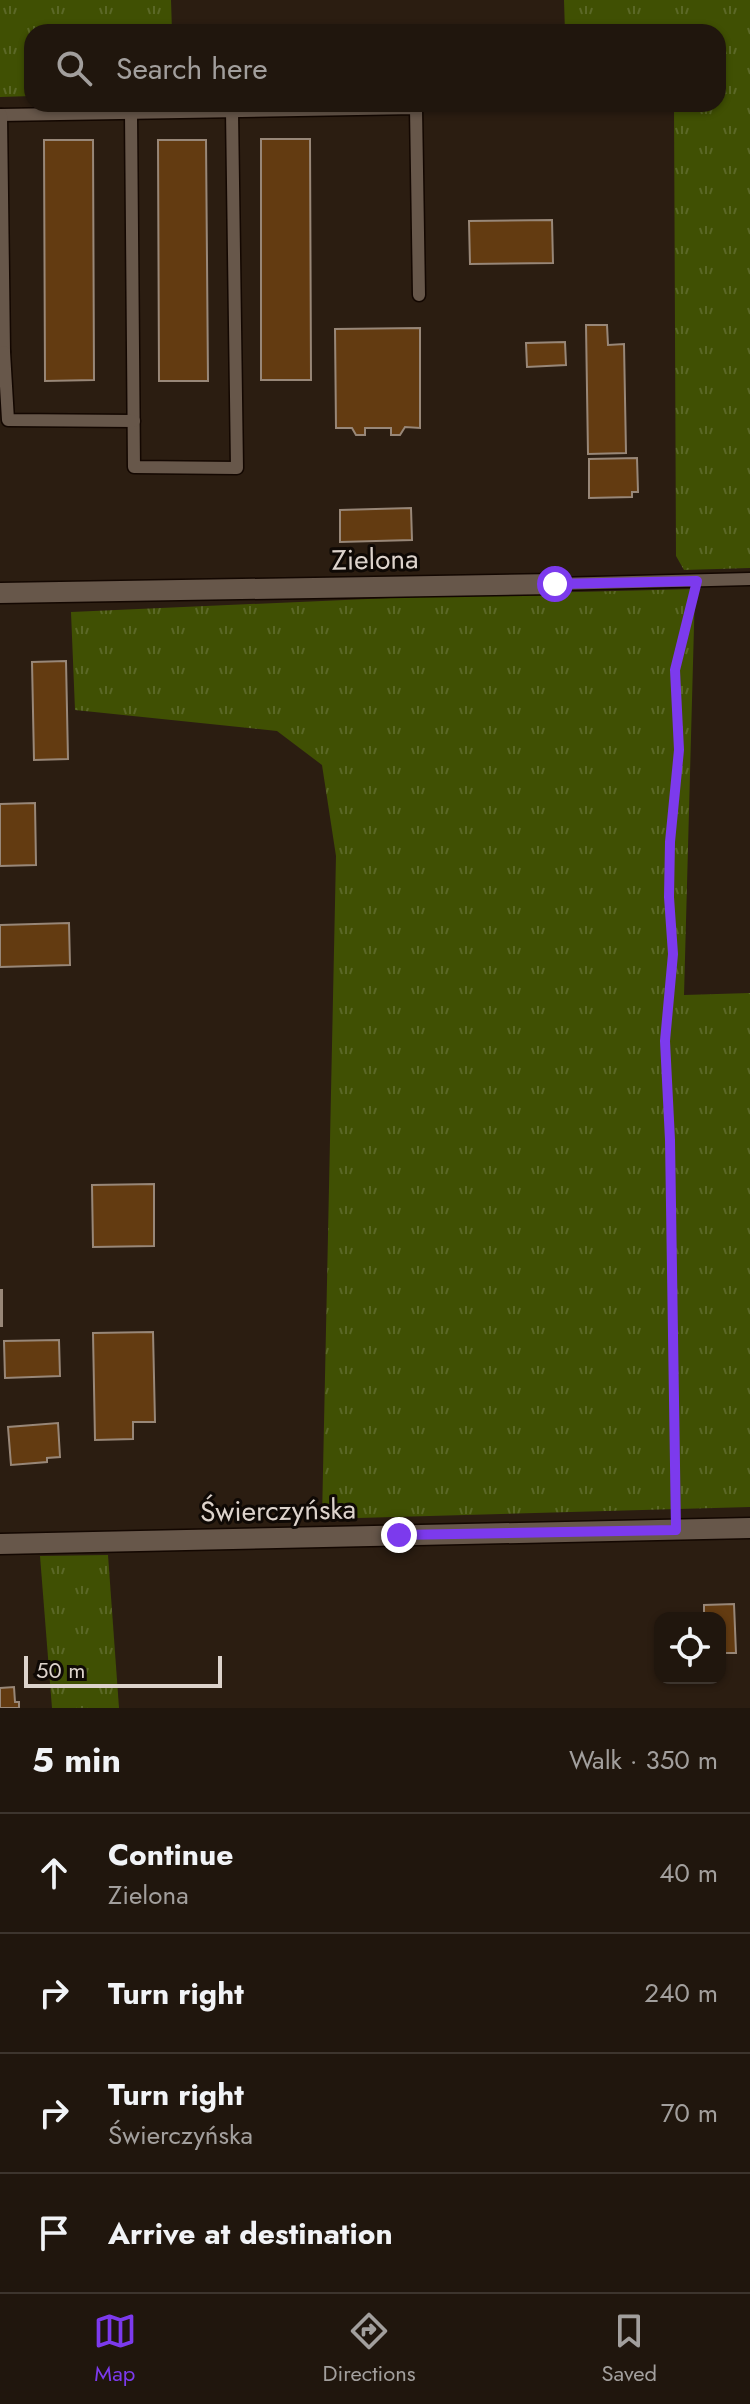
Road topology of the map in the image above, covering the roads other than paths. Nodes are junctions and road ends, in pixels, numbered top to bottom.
1 (182, 112) edge
2 (232, 112) edge
3 (416, 112) edge
4 (131, 113) junction
5 (1, 115) edge
6 (419, 295) dead end
7 (2, 352) edge
8 (134, 421) junction
9 (750, 579) edge
10 (555, 584) joint
11 (0, 593) edge
12 (750, 1528) edge
13 (0, 1544) edge

1 - 4 lane
2 - 8 lane
3 - 6 lane
4 - 5 lane
4 - 8 lane
5 - 7 lane
7 - 8 lane
9 - 10 lane, Zielona
10 - 11 street, Zielona
12 - 13 street, Świerczyńska

